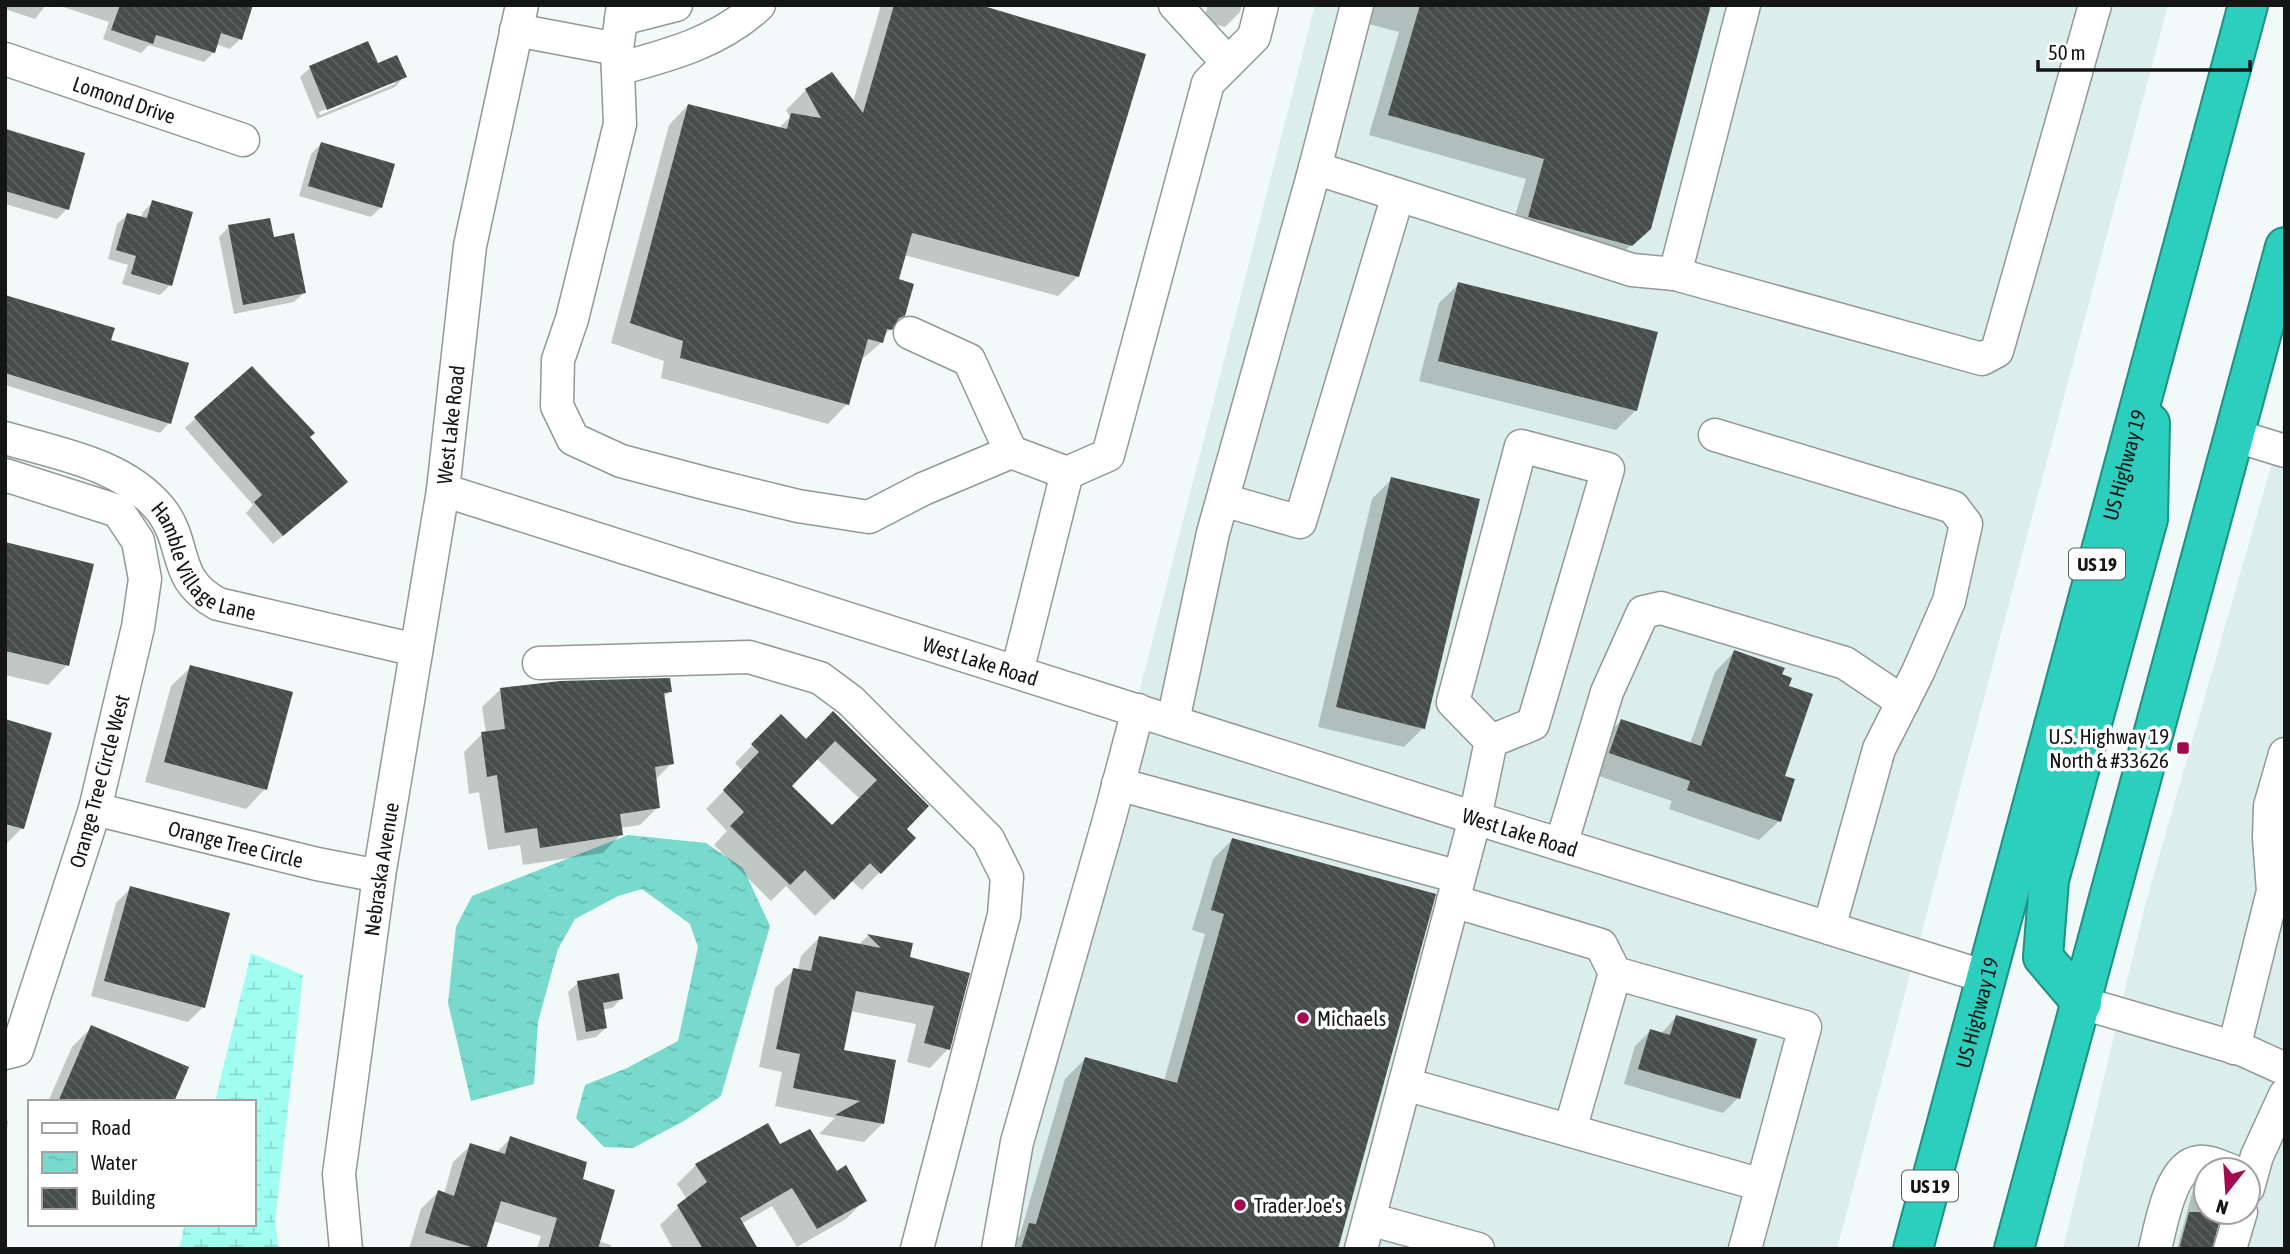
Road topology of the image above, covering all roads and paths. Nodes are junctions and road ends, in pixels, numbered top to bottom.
1 (676, 5) edge
2 (759, 5) edge
3 (1175, 5) edge
4 (1262, 5) edge
5 (1357, 5) edge
6 (1744, 5) edge
7 (2095, 5) edge
8 (2248, 5) edge
9 (519, 18) edge
10 (620, 36) edge
11 (5, 59) edge
12 (1228, 63) junction
13 (243, 140) dead end
14 (1315, 168) junction
15 (1398, 195) junction
16 (2285, 247) edge
17 (1675, 274) junction
18 (910, 333) dead end
19 (2151, 362) junction
20 (1715, 435) dead end
21 (2233, 435) junction
22 (5, 438) edge
23 (2285, 451) edge
24 (1011, 452) junction
25 (1067, 473) junction
26 (5, 475) edge
27 (443, 490) junction
28 (1223, 500) junction
29 (416, 650) junction
30 (539, 663) dead end
31 (1017, 672) junction
32 (1903, 702) junction
33 (1138, 710) junction
34 (1173, 721) junction
35 (1492, 741) junction
36 (2285, 754) edge
37 (1118, 784) junction
38 (2280, 791) edge
39 (95, 809) junction
40 (1475, 818) junction
41 (1561, 845) junction
42 (379, 876) junction
43 (1456, 889) junction
44 (1829, 928) junction
45 (1615, 973) junction
46 (1986, 977) junction
47 (2082, 1003) junction
48 (2234, 1048) junction
49 (11, 1051) edge
50 (2285, 1069) edge
51 (1405, 1084) junction
52 (2285, 1095) edge
53 (1570, 1130) junction
54 (2257, 1156) edge
55 (2192, 1164) edge
56 (1762, 1185) junction
57 (1369, 1219) junction
58 (2237, 1226) edge
59 (346, 1249) edge
60 (917, 1249) edge
61 (998, 1249) edge
62 (1361, 1249) edge
63 (1478, 1249) edge
64 (1745, 1249) edge
65 (1913, 1249) edge
66 (2014, 1249) edge
67 (2155, 1249) edge
68 (2230, 1249) edge

1 - 10 street
2 - 10 street
3 - 12 street
4 - 12 street
5 - 14 street
6 - 17 street
7 - 17 street
8 - 19 highway, US Highway 19 / US 19
9 - 10 street
9 - 27 street, West Lake Road
10 - 24 street
11 - 13 street, Lomond Drive
12 - 25 street
14 - 15 street
14 - 28 street
15 - 17 street
15 - 28 street
16 - 21 highway
18 - 24 street
19 - 46 highway, US Highway 19 / US 19
19 - 47 highway
20 - 32 street
21 - 23 street
21 - 47 highway
22 - 29 street, Hamble Village Lane
24 - 25 street
25 - 31 street
26 - 39 street, Orange Tree Circle West
27 - 29 street, Nebraska Avenue
27 - 31 street, West Lake Road
28 - 34 street
29 - 42 street, Nebraska Avenue
30 - 60 street
31 - 33 street, West Lake Road
32 - 41 street
32 - 44 street
33 - 34 street, West Lake Road
33 - 37 street
34 - 40 street, West Lake Road
35 - 35 street
35 - 40 street
36 - 38 street
37 - 43 street
37 - 61 street
38 - 48 street
39 - 42 street, Orange Tree Circle
39 - 49 street, Orange Tree Circle West
40 - 41 street, West Lake Road
40 - 43 street
41 - 44 street, West Lake Road
42 - 59 street, Nebraska Avenue
43 - 45 street
43 - 51 street
44 - 46 street, West Lake Road
45 - 53 street
45 - 56 street
46 - 65 highway, US Highway 19 / US 19
47 - 48 street
47 - 66 highway
48 - 50 street
51 - 53 street
51 - 57 street
52 - 54 street
53 - 56 street
55 - 67 street
56 - 64 street
57 - 62 street
57 - 63 street
58 - 68 street

